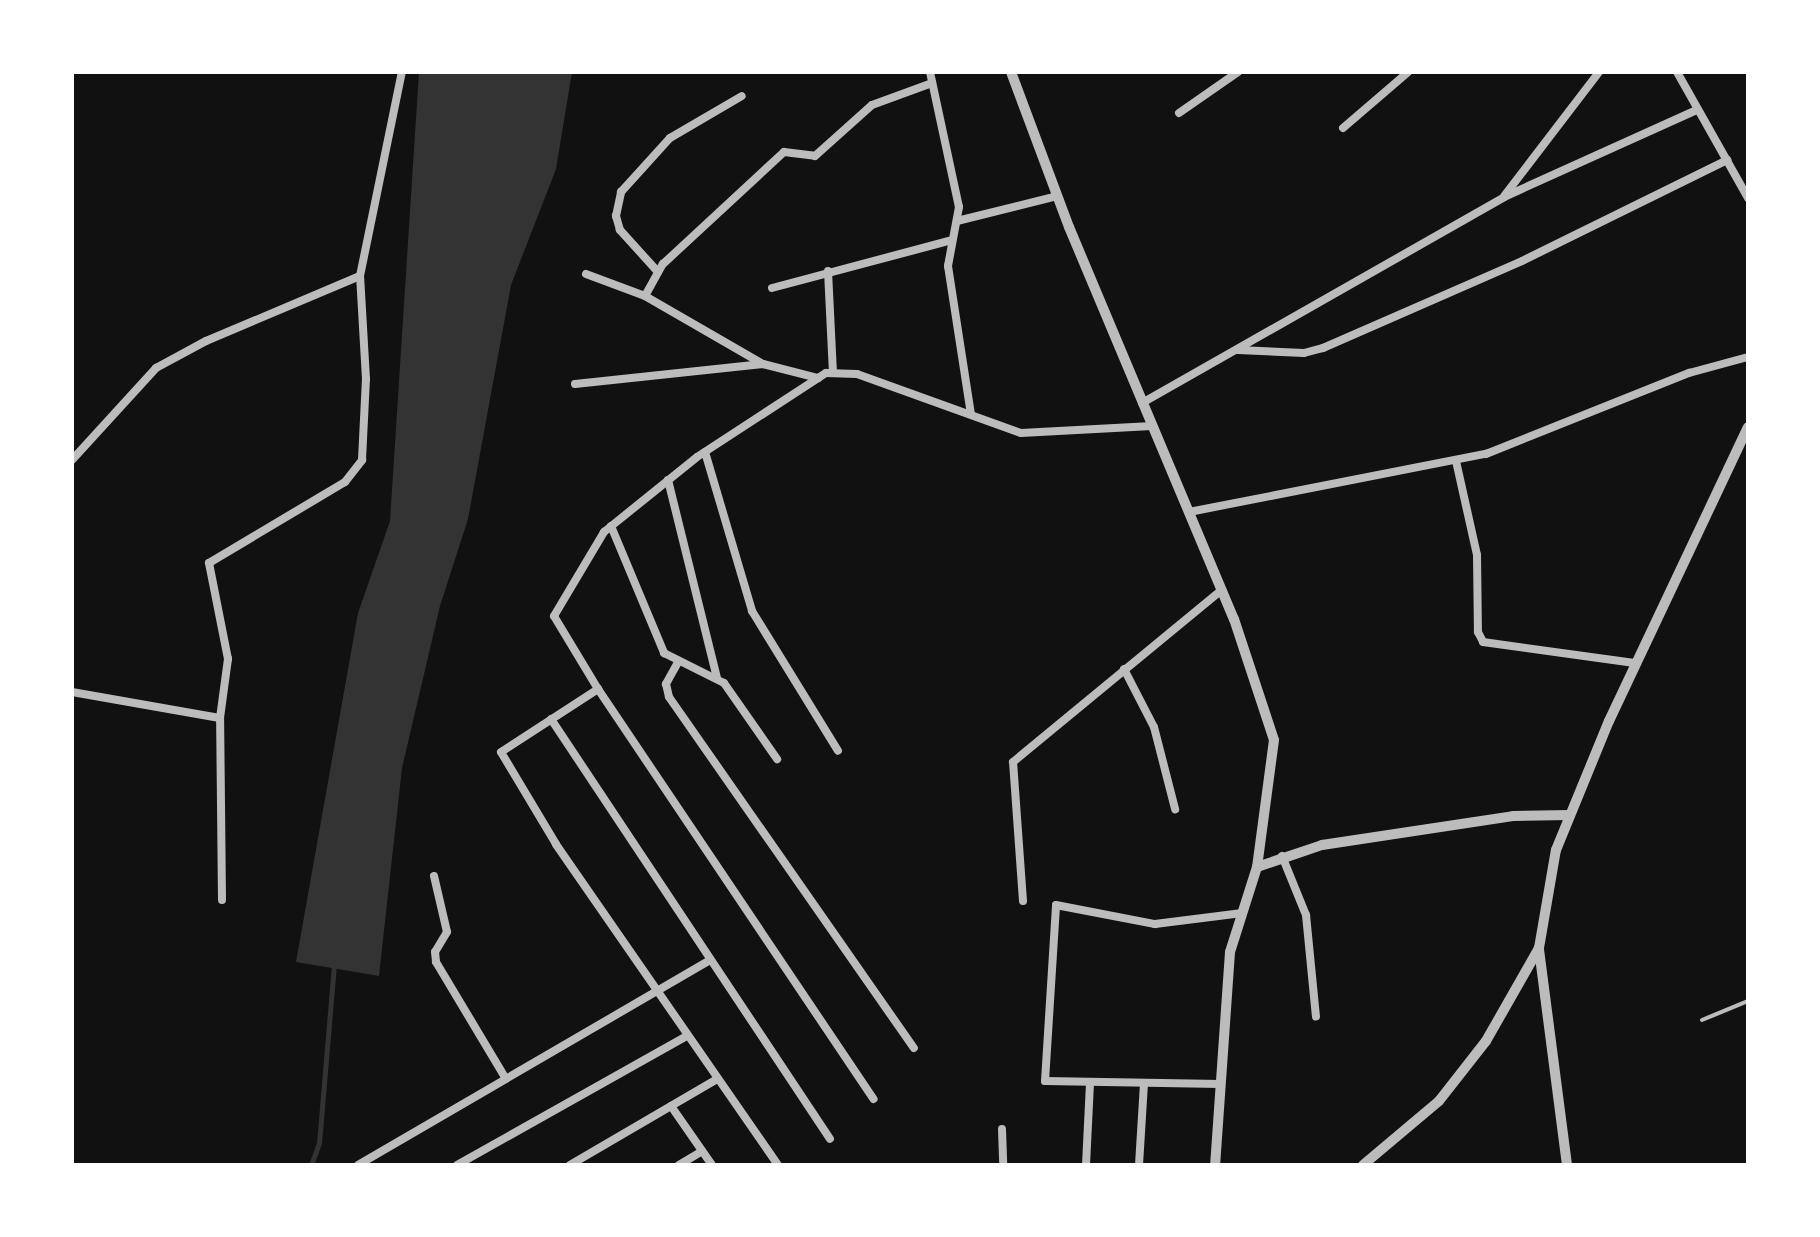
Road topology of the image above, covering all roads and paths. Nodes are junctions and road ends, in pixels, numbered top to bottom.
1 (402, 72) edge
2 (930, 72) edge
3 (1011, 72) edge
4 (1238, 72) edge
5 (1408, 72) edge
6 (1599, 72) edge
7 (1677, 72) edge
8 (932, 83) junction
9 (742, 96) dead end
10 (1697, 110) junction
11 (1179, 113) dead end
12 (1343, 128) dead end
13 (1727, 160) junction
14 (1057, 196) junction
15 (1504, 197) junction
16 (1748, 198) edge
17 (957, 221) junction
18 (949, 241) junction
19 (828, 271) junction
20 (658, 272) junction
21 (586, 274) dead end
22 (360, 276) junction
23 (772, 288) dead end
24 (645, 296) junction
25 (1237, 350) junction
26 (1748, 357) edge
27 (763, 364) junction
28 (833, 373) junction
29 (818, 378) junction
30 (575, 384) dead end
31 (1142, 403) junction
32 (971, 414) junction
33 (1152, 426) junction
34 (1748, 427) edge
35 (705, 452) junction
36 (72, 460) edge
37 (1456, 461) junction
38 (668, 480) junction
39 (1189, 512) junction
40 (611, 526) junction
41 (1222, 590) junction
42 (1635, 663) junction
43 (677, 664) junction
44 (1124, 669) junction
45 (717, 678) junction
46 (598, 689) junction
47 (72, 692) edge
48 (220, 718) junction
49 (551, 719) junction
50 (838, 751) dead end
51 (777, 759) dead end
52 (1175, 809) dead end
53 (1570, 815) junction
54 (1282, 856) junction
55 (1257, 867) junction
56 (434, 876) dead end
57 (222, 900) dead end
58 (1023, 901) dead end
59 (1242, 913) junction
60 (1539, 948) junction
61 (710, 960) junction
62 (657, 992) junction
63 (1748, 1001) edge
64 (1316, 1017) dead end
65 (1702, 1020) dead end
66 (687, 1036) junction
67 (914, 1048) dead end
68 (506, 1079) junction
69 (717, 1079) junction
70 (1090, 1082) junction
71 (1144, 1083) junction
72 (1220, 1084) junction
73 (874, 1099) dead end
74 (671, 1106) junction
75 (1002, 1129) dead end
76 (830, 1139) dead end
77 (702, 1151) junction
78 (776, 1162) edge
79 (358, 1165) edge
80 (457, 1165) edge
81 (570, 1165) edge
82 (679, 1165) edge
83 (712, 1165) edge
84 (1003, 1165) edge
85 (1086, 1165) edge
86 (1139, 1165) edge
87 (1215, 1165) edge
88 (1363, 1165) edge
89 (1567, 1165) edge

1 - 22 street
2 - 8 street
3 - 14 street
4 - 11 street
5 - 12 street
6 - 15 street
7 - 10 street
8 - 17 street
8 - 20 street
9 - 20 street
10 - 13 street
10 - 15 street
13 - 16 street
13 - 25 street
14 - 17 street
14 - 31 street
15 - 25 street
17 - 18 street
18 - 19 street
18 - 32 street
19 - 23 street
19 - 28 street
20 - 24 street
21 - 24 street
22 - 36 street
22 - 48 street
24 - 27 street
25 - 31 street
26 - 37 street
27 - 29 street
27 - 30 street
28 - 29 street
28 - 32 street
29 - 35 street
31 - 33 street
32 - 33 street
33 - 39 street
34 - 42 street
35 - 38 street
35 - 50 street
37 - 39 street
37 - 42 street
38 - 40 street
38 - 45 street
39 - 41 street
40 - 43 street
40 - 46 street
41 - 44 street
41 - 55 street
42 - 53 street
43 - 45 street
43 - 67 street
44 - 52 street
44 - 58 street
45 - 51 street
46 - 49 street
46 - 73 street
47 - 48 street
48 - 57 street
49 - 61 street
49 - 62 street
53 - 54 street
53 - 60 street
54 - 55 street
54 - 64 street
55 - 59 street
56 - 68 street
59 - 70 street
59 - 72 street
60 - 88 street
60 - 89 street
61 - 62 street
61 - 76 street
62 - 66 street
62 - 68 street
63 - 65 lane
66 - 69 street
66 - 80 street
68 - 79 street
69 - 74 street
69 - 78 street
70 - 71 street
70 - 85 street
71 - 72 street
71 - 86 street
72 - 87 street
74 - 77 street
74 - 81 street
75 - 84 street
77 - 82 street
77 - 83 street

